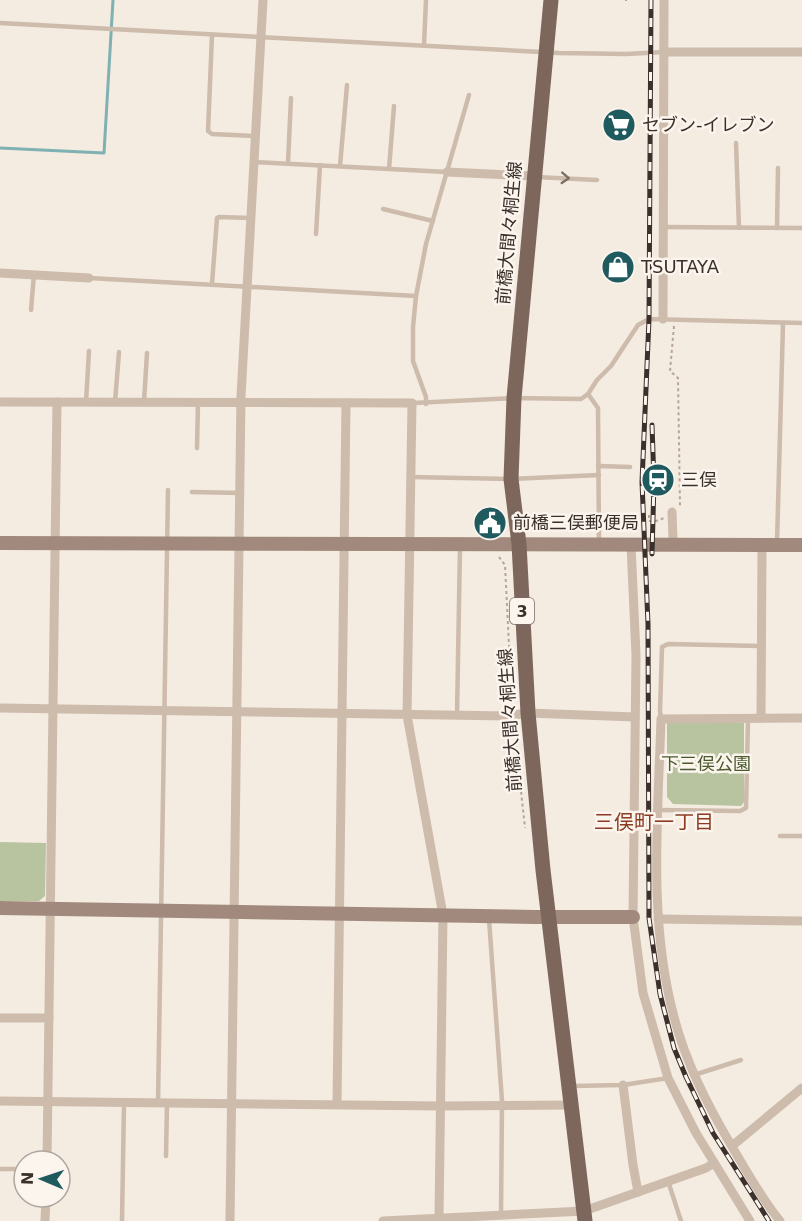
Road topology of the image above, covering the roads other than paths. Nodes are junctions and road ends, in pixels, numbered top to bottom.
1 (263, 0) edge
2 (426, 0) edge
3 (551, 0) edge
4 (664, 0) edge
5 (0, 23) edge
6 (212, 35) junction
7 (260, 38) junction
8 (424, 45) junction
9 (547, 51) junction
10 (664, 52) junction
11 (802, 52) edge
12 (347, 85) dead end
13 (469, 95) dead end
14 (291, 98) dead end
15 (394, 106) dead end
16 (255, 136) junction
17 (736, 143) dead end
18 (254, 162) junction
19 (288, 163) junction
20 (320, 165) junction
21 (340, 166) junction
22 (778, 168) dead end
23 (388, 169) junction
24 (447, 172) junction
25 (534, 176) junction
26 (597, 180) dead end
27 (383, 209) dead end
28 (251, 218) junction
29 (433, 221) junction
30 (664, 227) junction
31 (739, 228) junction
32 (777, 228) junction
33 (802, 228) edge
34 (316, 234) dead end
35 (0, 273) edge
36 (34, 274) junction
37 (89, 278) joint
38 (212, 284) junction
39 (247, 286) junction
40 (416, 296) junction
41 (31, 310) dead end
42 (663, 320) junction
43 (802, 323) edge
44 (783, 324) junction
45 (89, 351) dead end
46 (119, 352) dead end
47 (147, 353) dead end
48 (588, 394) junction
49 (514, 398) junction
50 (0, 402) edge
51 (57, 402) junction
52 (86, 402) junction
53 (115, 402) junction
54 (144, 402) junction
55 (198, 402) junction
56 (242, 402) junction
57 (346, 403) junction
58 (412, 403) junction
59 (426, 404) junction
60 (197, 448) dead end
61 (598, 466) junction
62 (630, 467) dead end
63 (598, 475) junction
64 (411, 477) junction
65 (511, 479) junction
66 (168, 490) dead end
67 (192, 492) dead end
68 (241, 493) junction
69 (672, 515) road end
70 (673, 539) dead end
71 (0, 543) edge
72 (56, 543) junction
73 (167, 544) junction
74 (240, 544) junction
75 (344, 544) junction
76 (519, 544) junction
77 (410, 545) junction
78 (460, 545) junction
79 (599, 545) junction
80 (631, 545) junction
81 (777, 545) junction
82 (802, 545) edge
83 (762, 546) junction
84 (761, 645) junction
85 (0, 708) edge
86 (54, 709) junction
87 (164, 711) junction
88 (237, 711) junction
89 (341, 713) junction
90 (528, 713) junction
91 (407, 715) junction
92 (457, 715) junction
93 (635, 717) junction
94 (661, 718) junction
95 (761, 718) junction
96 (802, 718) edge
97 (748, 720) junction
98 (658, 810) junction
99 (780, 836) dead end
100 (802, 836) edge
101 (0, 908) edge
102 (50, 909) junction
103 (161, 912) junction
104 (234, 912) junction
105 (339, 914) junction
106 (443, 915) junction
107 (489, 916) junction
108 (549, 917) junction
109 (633, 917) junction
110 (658, 919) junction
111 (802, 921) edge
112 (0, 1018) edge
113 (49, 1018) junction
114 (741, 1060) dead end
115 (694, 1075) junction
116 (668, 1078) junction
117 (623, 1085) junction
118 (570, 1086) junction
119 (802, 1088) edge
120 (0, 1101) edge
121 (48, 1101) junction
122 (124, 1103) junction
123 (162, 1103) junction
124 (231, 1104) junction
125 (337, 1104) junction
126 (572, 1105) junction
127 (440, 1106) junction
128 (502, 1106) junction
129 (732, 1146) junction
130 (47, 1149) edge
131 (166, 1156) dead end
132 (714, 1163) junction
133 (668, 1181) junction
134 (638, 1192) junction
135 (501, 1215) junction
136 (585, 1216) edge
137 (439, 1218) junction
138 (122, 1221) edge
139 (230, 1221) edge
140 (383, 1221) edge
141 (681, 1221) edge
142 (750, 1221) edge
143 (780, 1221) edge

1 - 7 street
2 - 8 lane
3 - 9 main road, 前橋大間々桐生線 / 3
4 - 10 street
5 - 6 lane
6 - 7 lane
6 - 16 lane
7 - 8 lane
7 - 16 street
8 - 9 lane
9 - 10 lane
9 - 25 main road, 前橋大間々桐生線 / 3
10 - 11 street
10 - 30 street
12 - 21 lane
13 - 24 lane
14 - 19 lane
15 - 23 lane
16 - 18 street
17 - 31 lane
18 - 19 lane
18 - 28 street
19 - 20 lane
20 - 21 lane
20 - 34 lane
21 - 23 lane
22 - 32 lane
23 - 24 lane
24 - 25 street
24 - 29 lane
25 -> 26 lane
25 - 49 main road, 前橋大間々桐生線 / 3
27 - 29 lane
28 - 38 lane
28 - 39 street
29 - 40 lane
30 - 31 lane
30 - 42 street
31 - 32 lane
32 - 33 lane
35 - 36 street
36 - 37 street
36 - 41 lane
37 - 38 lane
38 - 39 lane
39 - 40 lane
39 - 56 street
40 - 59 lane
42 - 44 lane
42 - 48 lane
43 - 44 lane
44 - 81 lane
45 - 52 lane
46 - 53 lane
47 - 54 lane
48 - 49 lane
48 - 61 lane
49 - 59 lane
49 - 65 main road, 前橋大間々桐生線 / 3
50 - 51 street
51 - 52 street
51 - 72 street
52 - 53 street
53 - 54 street
54 - 55 street
55 - 56 street
55 - 60 lane
56 - 57 street
56 - 68 street
57 - 58 street
57 - 75 street
58 - 59 lane
58 - 64 street
61 - 62 lane
61 - 63 lane
63 - 65 lane
63 - 79 lane
64 - 65 lane
64 - 77 street
65 - 76 main road, 前橋大間々桐生線 / 3
66 - 73 lane
67 - 68 lane
68 - 74 street
69 - 70 street
71 - 72 street
72 - 73 street
72 - 86 street
73 - 74 street
73 - 87 lane
74 - 75 street
74 - 88 street
75 - 77 street
75 - 89 street
76 - 78 street
76 - 79 street
76 - 90 main road, 前橋大間々桐生線 / 3
77 - 78 street
77 - 91 street
78 - 92 lane
79 - 80 street
80 - 83 street
80 - 93 street
81 - 82 street
81 - 83 street
83 - 84 street
84 - 94 lane
84 - 95 street
85 - 86 street
86 - 87 street
86 - 102 street
87 - 88 street
87 - 103 lane
88 - 89 street
88 - 104 street
89 - 91 street
89 - 105 street
90 - 92 street
90 - 93 street
90 - 108 main road, 前橋大間々桐生線 / 3
91 - 92 street
91 - 106 street
93 - 109 street
94 - 97 street
94 - 98 street
95 - 96 street
95 - 97 street
97 - 98 lane
98 - 110 street
99 - 100 lane
101 - 102 street
102 - 103 street
102 - 113 street
103 - 104 street
103 - 123 lane
104 - 105 street
104 - 124 street
105 - 106 street
105 - 125 street
106 - 107 street
106 - 127 street
107 - 108 street
107 - 128 lane
108 - 109 street
108 - 118 main road, 前橋大間々桐生線 / 3
109 - 116 street
110 - 111 street
110 - 115 street
112 - 113 street
113 - 121 street
114 - 115 lane
115 - 129 street
116 - 117 lane
116 - 132 street
117 - 118 lane
117 - 134 street
118 - 126 main road, 前橋大間々桐生線 / 3
119 - 129 street
120 - 121 street
121 - 122 street
121 - 130 street
122 - 123 street
122 - 138 lane
123 - 124 street
123 - 131 lane
124 - 125 street
124 - 139 street
125 - 127 street
126 - 128 street
126 - 136 main road, 前橋大間々桐生線 / 3
127 - 128 street
127 - 137 street
128 - 135 lane
129 - 143 street
132 - 133 street
132 - 142 street
133 - 134 street
133 - 141 lane
134 - 136 street
135 - 136 street
135 - 137 street
137 - 140 street

